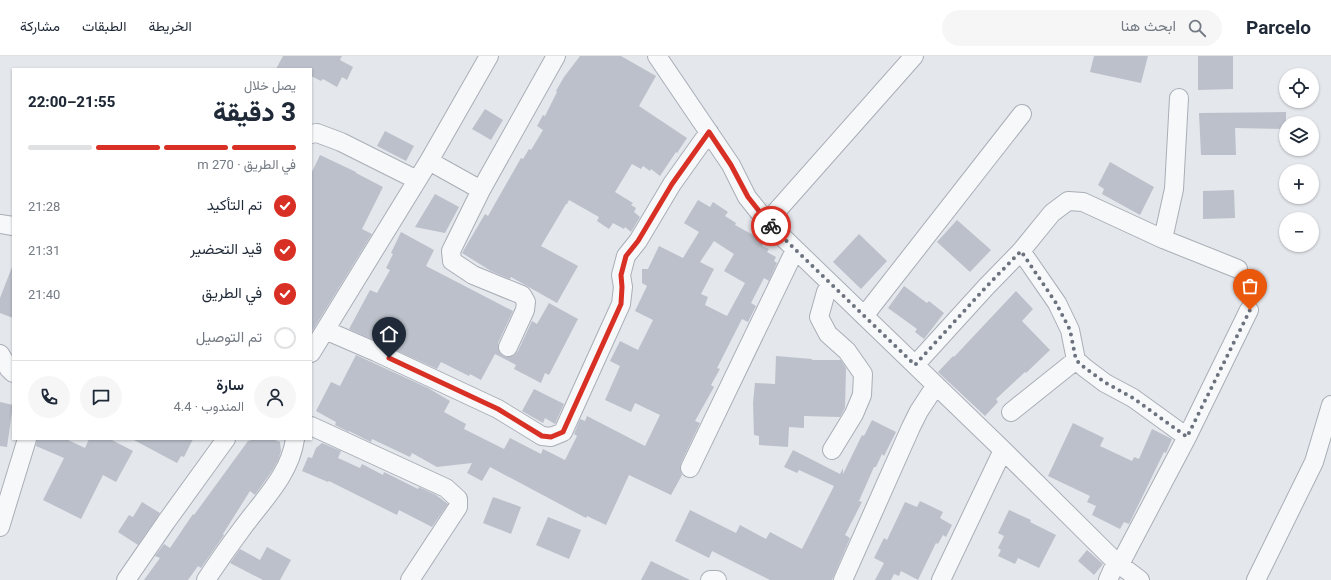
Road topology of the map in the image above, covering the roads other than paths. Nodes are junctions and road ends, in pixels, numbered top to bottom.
1 (556, 56) edge
2 (657, 56) edge
3 (486, 57) edge
4 (908, 58) edge
5 (1178, 98) dead end
6 (1022, 114) dead end
7 (709, 132) junction
8 (312, 134) edge
9 (429, 161) junction
10 (417, 180) junction
11 (481, 190) junction
12 (767, 222) junction
13 (0, 224) edge
14 (12, 226) edge
15 (1163, 238) junction
16 (795, 250) junction
17 (1021, 251) junction
18 (1238, 269) dead end
19 (831, 284) junction
20 (1250, 310) dead end
21 (864, 316) junction
22 (325, 330) junction
23 (508, 347) dead end
24 (312, 351) edge
25 (0, 354) edge
26 (1076, 360) junction
27 (915, 365) junction
28 (12, 372) edge
29 (936, 385) junction
30 (1331, 406) edge
31 (1011, 412) dead end
32 (312, 426) edge
33 (1187, 437) junction
34 (27, 440) edge
35 (225, 440) edge
36 (295, 440) edge
37 (832, 450) dead end
38 (1003, 450) junction
39 (690, 468) dead end
40 (0, 527) edge
41 (1118, 563) junction
42 (126, 580) edge
43 (206, 580) edge
44 (410, 580) edge
45 (710, 580) edge
46 (717, 580) edge
47 (843, 580) edge
48 (941, 580) edge
49 (1108, 580) edge
50 (1140, 580) edge
51 (1256, 580) edge

1 - 11 street
2 - 7 street
3 - 9 street
4 - 12 street
5 - 15 street
6 - 21 street
7 - 12 street
7 - 22 street
8 - 10 street
9 - 10 street
9 - 11 street
10 - 22 street
11 - 23 street
12 - 16 street
13 - 14 street
15 - 17 street
15 - 18 street
16 - 19 street
16 - 39 street
17 - 26 street
17 - 27 street
19 - 21 street
19 - 37 street
20 - 33 street
21 - 27 street
22 - 24 street
25 - 28 street
26 - 31 street
26 - 33 street
27 - 29 street
29 - 38 street
29 - 47 street
30 - 51 street
32 - 44 street
33 - 41 street
34 - 40 street
35 - 42 street
36 - 43 street
38 - 41 street
38 - 48 street
41 - 49 street
41 - 50 street
45 - 46 street

